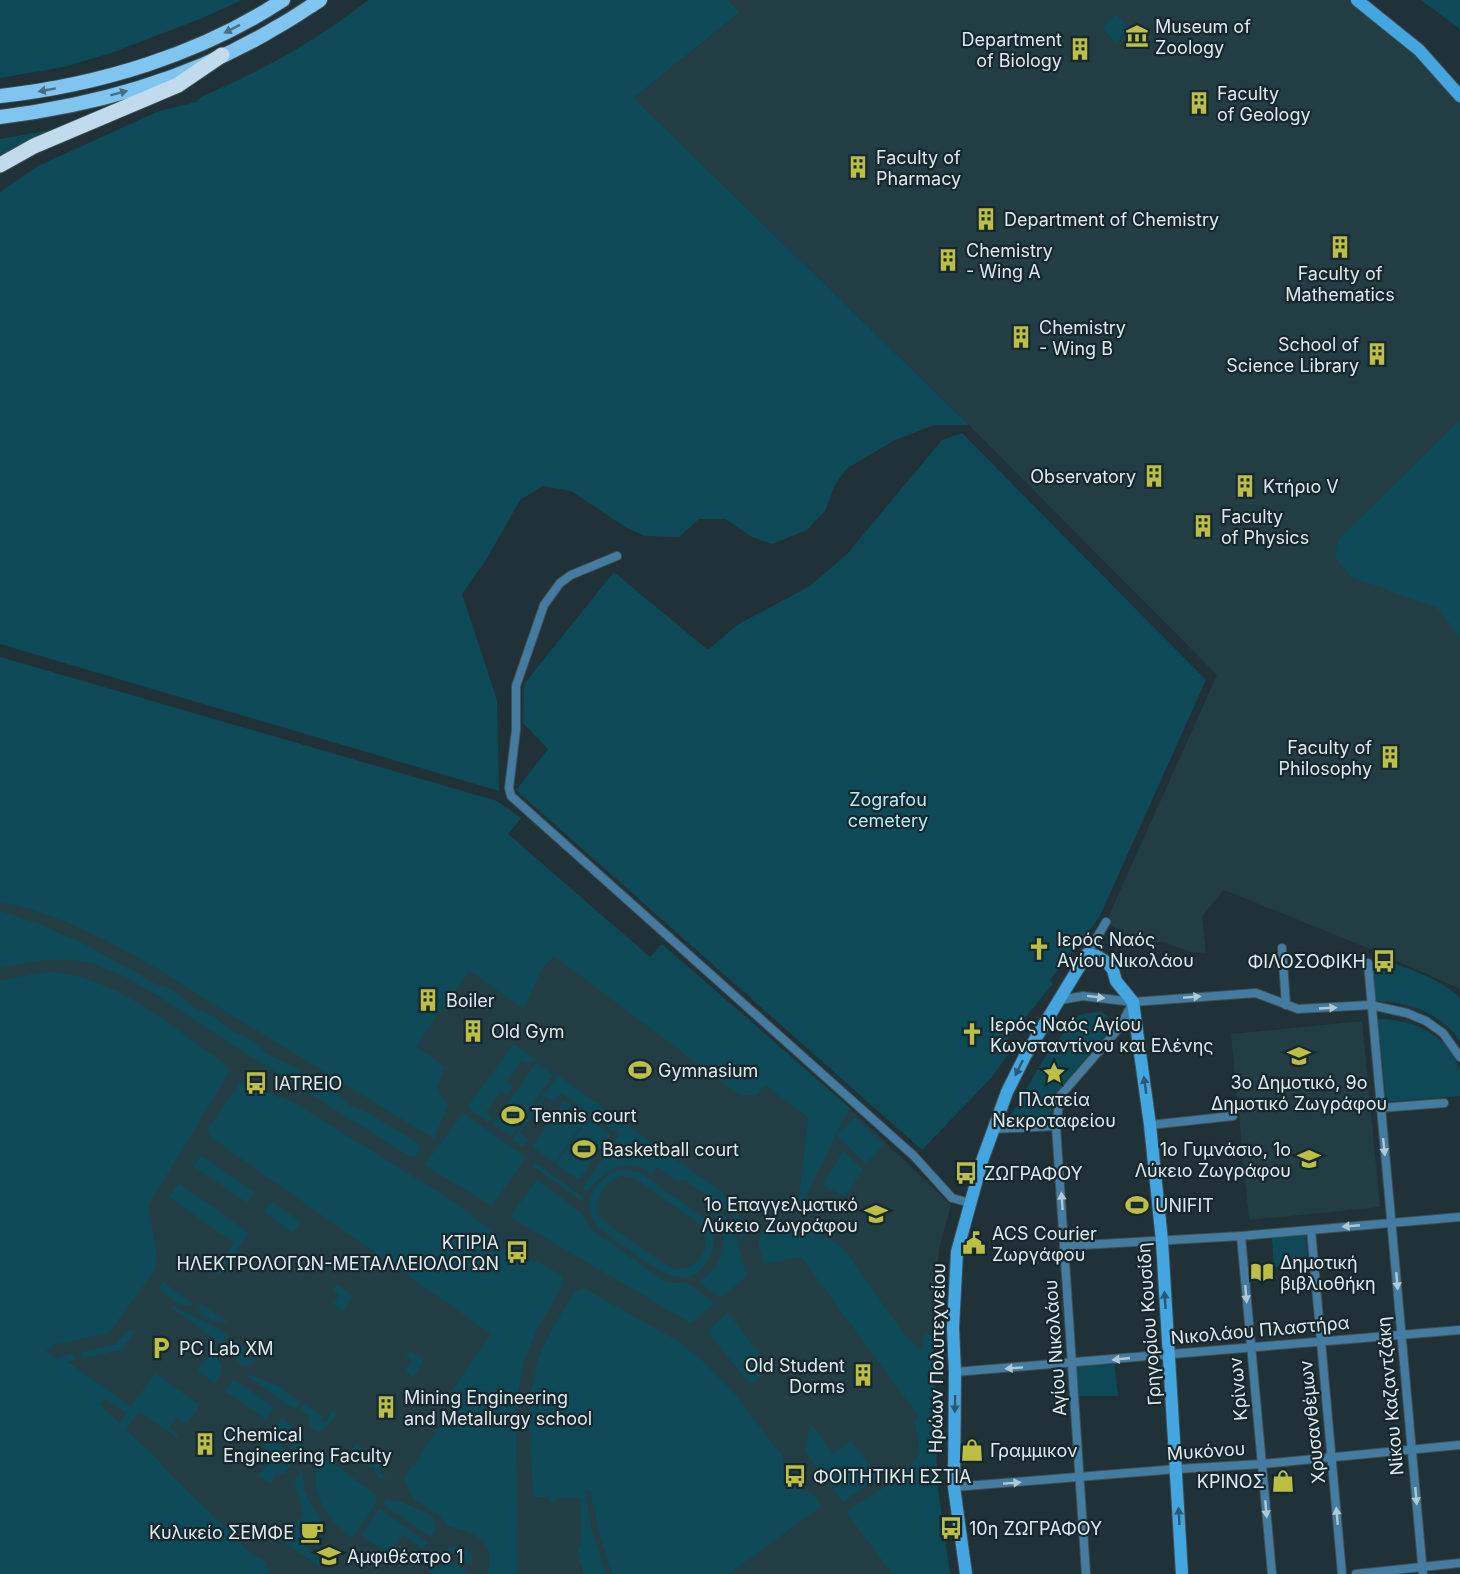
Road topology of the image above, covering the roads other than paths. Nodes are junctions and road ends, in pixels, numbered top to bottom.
1 (283, 0) edge
2 (320, 0) edge
3 (1357, 0) edge
4 (222, 56) junction
5 (0, 96) edge
6 (1460, 96) edge
7 (0, 117) edge
8 (0, 165) edge
9 (616, 556) dead end
10 (1106, 922) dead end
11 (1282, 948) dead end
12 (1087, 954) junction
13 (1368, 963) dead end
14 (1060, 1000) junction
15 (1133, 1002) junction
16 (1286, 1005) junction
17 (1370, 1005) junction
18 (1460, 1057) edge
19 (1443, 1103) dead end
20 (1380, 1108) junction
21 (1233, 1116) dead end
22 (1150, 1125) junction
23 (1056, 1126) junction
24 (993, 1129) junction
25 (970, 1203) junction
26 (1460, 1217) edge
27 (1391, 1223) junction
28 (1311, 1230) junction
29 (1241, 1236) junction
30 (1162, 1241) junction
31 (1065, 1246) junction
32 (1460, 1330) edge
33 (1401, 1335) junction
34 (1320, 1342) junction
35 (1251, 1347) junction
36 (1169, 1355) junction
37 (1072, 1364) junction
38 (955, 1372) junction
39 (1460, 1445) edge
40 (1412, 1449) junction
41 (1332, 1457) junction
42 (1262, 1464) junction
43 (1177, 1469) junction
44 (1079, 1478) junction
45 (954, 1487) junction
46 (1460, 1563) edge
47 (1422, 1570) edge
48 (966, 1574) edge
49 (1086, 1574) edge
50 (1182, 1574) edge
51 (1272, 1574) edge
52 (1342, 1574) edge
53 (1356, 1574) edge

1 -> 5 main road
2 - 4 main road
3 - 6 street
7 -> 4 main road
4 - 8 highway
9 - 25 street
10 - 12 street
11 - 16 street
12 - 14 street, Ηρώων Πολυτεχνείου
12 - 15 street, Γρηγορίου Κουσίδη
13 - 17 street, Νίκου Καζαντζάκη
14 -> 15 street
14 -> 24 street, Ηρώων Πολυτεχνείου
15 -> 16 street
22 -> 15 street, Γρηγορίου Κουσίδη
15 - 23 street, Αγίου Νικολάου
16 -> 17 street
17 - 18 street
17 - 20 street, Νίκου Καζαντζάκη
19 - 20 street
20 -> 27 street, Νίκου Καζαντζάκη
21 - 22 street
22 - 30 street, Γρηγορίου Κουσίδη
23 - 24 street
31 -> 23 street, Αγίου Νικολάου
24 - 25 street, Ηρώων Πολυτεχνείου
25 - 38 street, Ηρώων Πολυτεχνείου
26 - 27 street
27 -> 28 street
27 -> 33 street, Νίκου Καζαντζάκη
28 - 29 street
28 - 34 street, Χρυσανθέμων
29 - 30 street
29 -> 35 street, Κρίνων
30 - 31 street
36 -> 30 street, Γρηγορίου Κουσίδη
31 - 37 street, Αγίου Νικολάου
32 - 33 street, Νικολάου Πλαστήρα
33 - 34 street, Νικολάου Πλαστήρα
33 - 40 street, Νίκου Καζαντζάκη
34 - 35 street, Νικολάου Πλαστήρα
34 - 41 street, Χρυσανθέμων
35 - 36 street, Νικολάου Πλαστήρα
35 - 42 street, Κρίνων
36 -> 37 street, Νικολάου Πλαστήρα
36 - 43 street, Γρηγορίου Κουσίδη
37 -> 38 street, Νικολάου Πλαστήρα
37 - 44 street, Αγίου Νικολάου
38 -> 45 street, Ηρώων Πολυτεχνείου
39 - 40 street, Μυκόνου
40 - 41 street, Μυκόνου
40 -> 47 street, Νίκου Καζαντζάκη
41 - 42 street, Μυκόνου
52 -> 41 street, Χρυσανθέμων
42 - 43 street, Μυκόνου
42 -> 51 street, Κρίνων
43 - 44 street, Μυκόνου
50 -> 43 street, Γρηγορίου Κουσίδη
45 -> 44 street, Μυκόνου
44 - 49 street, Αγίου Νικολάου
45 - 48 street, Ηρώων Πολυτεχνείου
46 - 47 street
47 - 53 street

